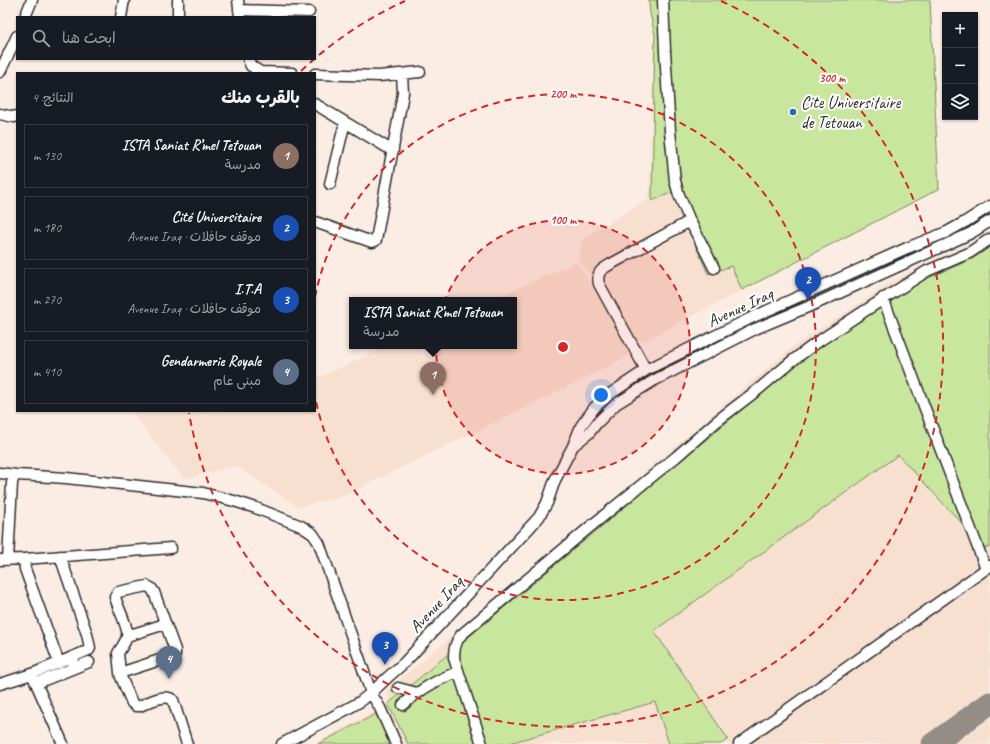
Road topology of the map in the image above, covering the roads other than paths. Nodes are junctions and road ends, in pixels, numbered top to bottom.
1 (32, 0) edge
2 (124, 0) edge
3 (178, 0) edge
4 (663, 0) edge
5 (239, 9) edge
6 (309, 12) dead end
7 (25, 16) edge
8 (121, 16) edge
9 (178, 16) edge
10 (16, 37) edge
11 (5, 53) edge
12 (248, 60) edge
13 (0, 72) edge
14 (261, 72) edge
15 (420, 72) dead end
16 (316, 74) edge
17 (402, 74) junction
18 (316, 105) edge
19 (0, 114) edge
20 (16, 116) edge
21 (345, 122) junction
22 (393, 151) junction
23 (330, 184) dead end
24 (990, 206) edge
25 (690, 220) junction
26 (990, 221) edge
27 (316, 222) edge
28 (990, 239) edge
29 (714, 268) dead end
30 (883, 298) junction
31 (646, 370) junction
32 (573, 446) junction
33 (0, 473) edge
34 (16, 475) junction
35 (171, 548) dead end
36 (60, 556) junction
37 (24, 559) junction
38 (4, 560) edge
39 (988, 568) edge
40 (165, 624) junction
41 (127, 636) junction
42 (72, 658) junction
43 (89, 662) dead end
44 (59, 663) junction
45 (74, 668) junction
46 (458, 672) junction
47 (120, 673) junction
48 (32, 674) junction
49 (37, 683) junction
50 (0, 684) edge
51 (398, 688) dead end
52 (371, 693) junction
53 (417, 693) junction
54 (403, 705) dead end
55 (63, 744) edge
56 (187, 744) edge
57 (282, 744) edge
58 (396, 744) edge
59 (482, 744) edge
60 (739, 744) edge

1 - 7 street
2 - 8 street
3 - 9 street
4 - 25 street
5 - 6 street
10 - 11 street
11 - 13 street
12 - 14 street
15 - 17 street
16 - 17 street
17 - 22 street
18 - 21 street
19 - 20 street
21 - 22 street
21 - 23 street
22 - 27 street
24 - 31 street, Avenue Iraq
25 - 29 street
25 - 31 street
26 - 32 street, Avenue Iraq
28 - 30 street
30 - 39 street
30 - 46 street
31 - 32 street, Avenue Iraq
32 - 52 street, Avenue Iraq
33 - 34 street
34 - 38 street
34 - 52 street
35 - 36 street
36 - 37 street
36 - 42 street
37 - 38 street
37 - 44 street
39 - 60 street
40 - 41 street
40 - 41 street
40 - 47 street
41 - 47 street
42 - 44 street
42 - 45 street
43 - 45 street
44 - 48 street
45 - 49 street
46 - 53 street
46 - 59 street
47 - 56 street
48 - 49 street
48 - 50 street
49 - 55 street
51 - 53 street
52 - 57 street, Avenue Iraq
52 - 58 street
53 - 54 street

